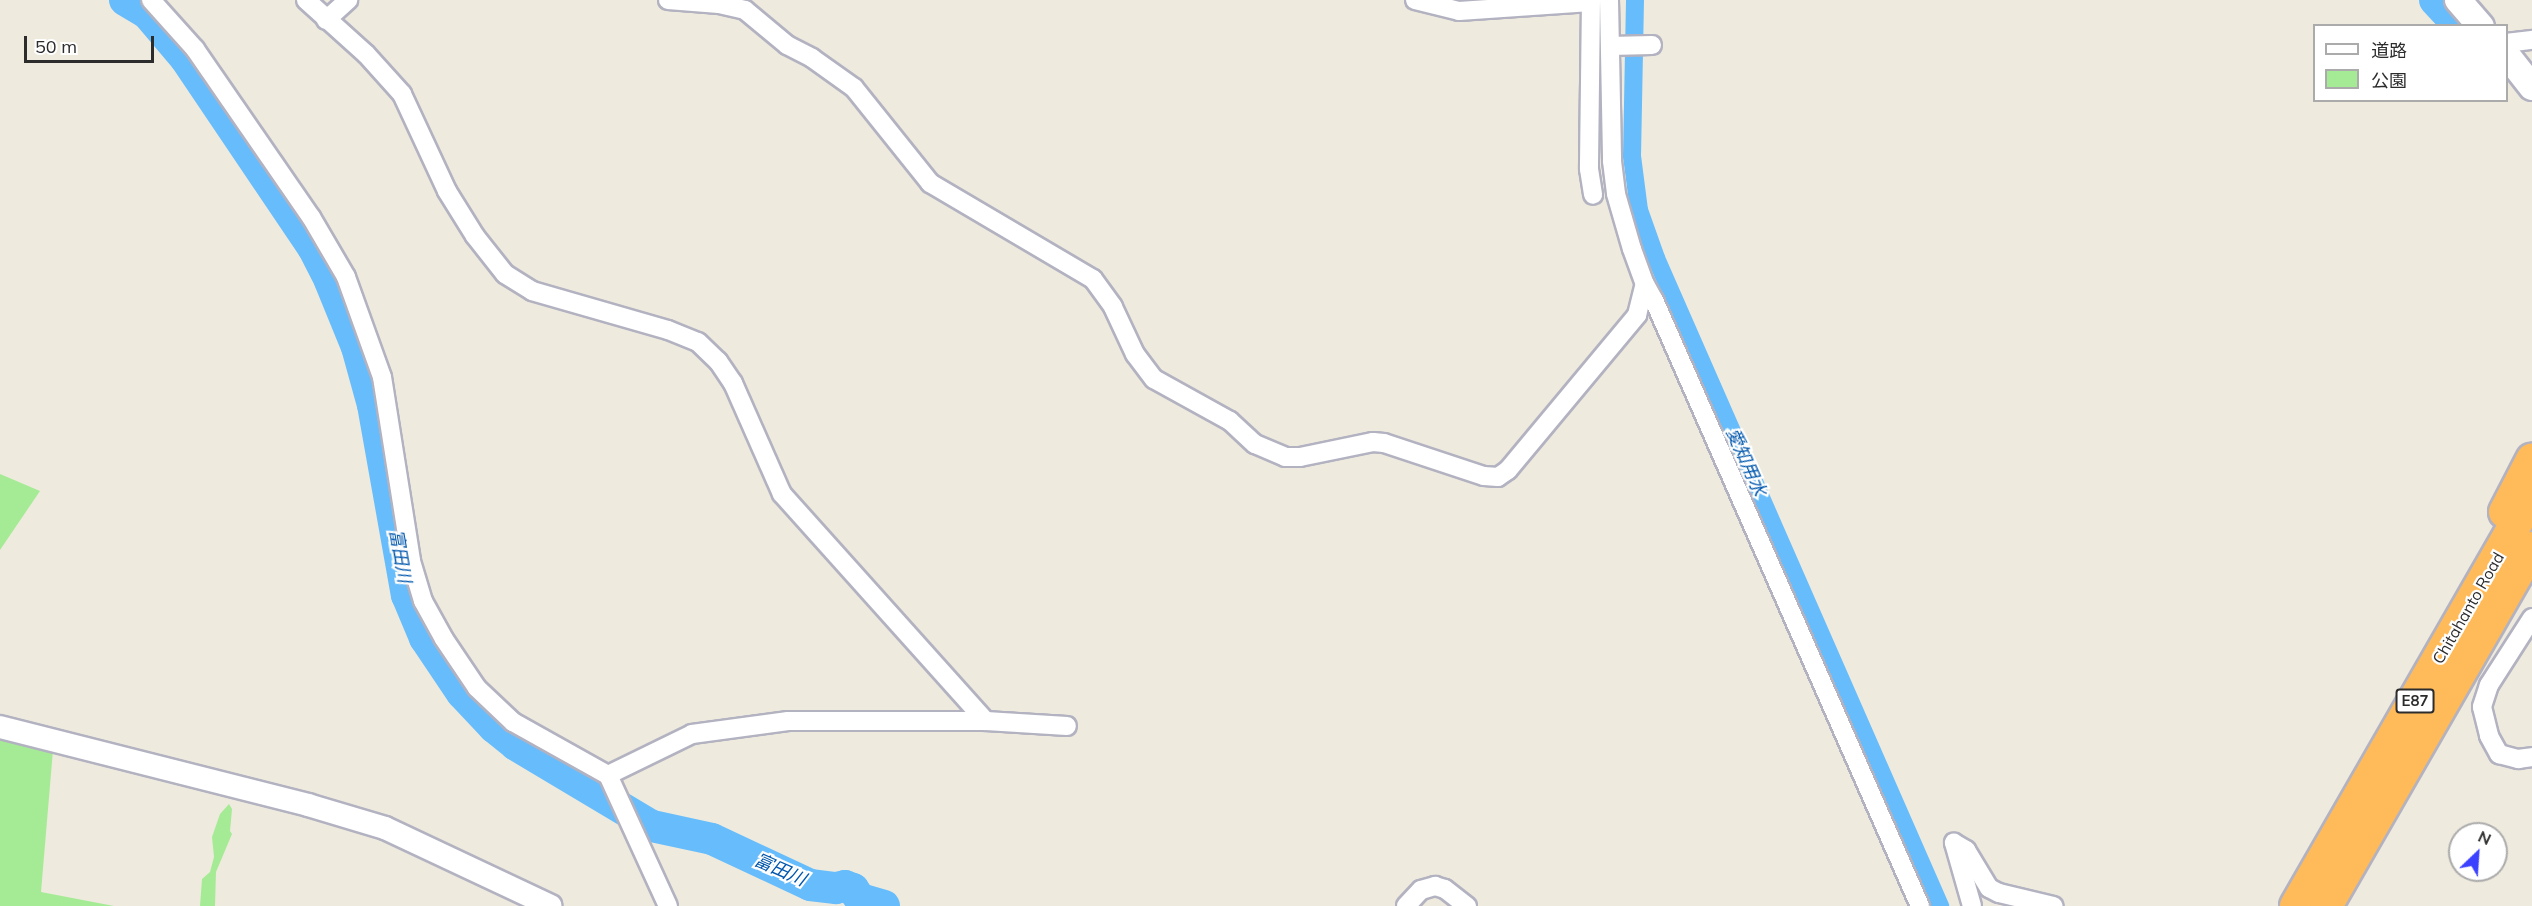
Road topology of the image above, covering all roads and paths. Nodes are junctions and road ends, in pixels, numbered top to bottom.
1 (151, 0) edge
2 (306, 0) edge
3 (348, 0) edge
4 (668, 0) edge
5 (1415, 0) edge
6 (1597, 0) edge
7 (2458, 0) edge
8 (326, 20) junction
9 (2479, 24) edge
10 (2532, 40) edge
11 (2508, 44) edge
12 (1652, 45) dead end
13 (1610, 46) junction
14 (2508, 57) edge
15 (2532, 87) edge
16 (1593, 195) dead end
17 (1645, 284) junction
18 (2532, 460) edge
19 (2532, 496) edge
20 (2532, 548) edge
21 (2532, 556) edge
22 (2501, 602) junction
23 (2463, 616) junction
24 (2532, 618) edge
25 (986, 721) junction
26 (1067, 726) dead end
27 (0, 727) edge
28 (2532, 757) edge
29 (608, 775) junction
30 (551, 906) edge
31 (668, 906) edge
32 (1406, 906) edge
33 (1467, 906) edge
34 (1920, 906) edge
35 (1972, 906) edge
36 (2053, 906) edge
37 (2296, 906) edge
38 (2325, 906) edge

1 - 29 street
2 - 8 street
3 - 8 street
4 - 17 street
5 - 6 street
6 - 13 street
6 - 16 street
7 - 9 main road
8 - 25 street
10 - 11 street
12 - 13 street
13 - 17 street
14 - 15 main road
17 - 34 street
18 - 23 highway
19 - 23 highway, Chitahanto Road / E87
20 - 22 highway, Chitahanto Road / E87
21 - 22 highway
22 - 38 highway, Chitahanto Road / E87
23 - 37 highway, Chitahanto Road / E87
24 - 28 street
25 - 26 street
25 - 29 street
27 - 30 street
29 - 31 street
32 - 33 street
35 - 36 street

